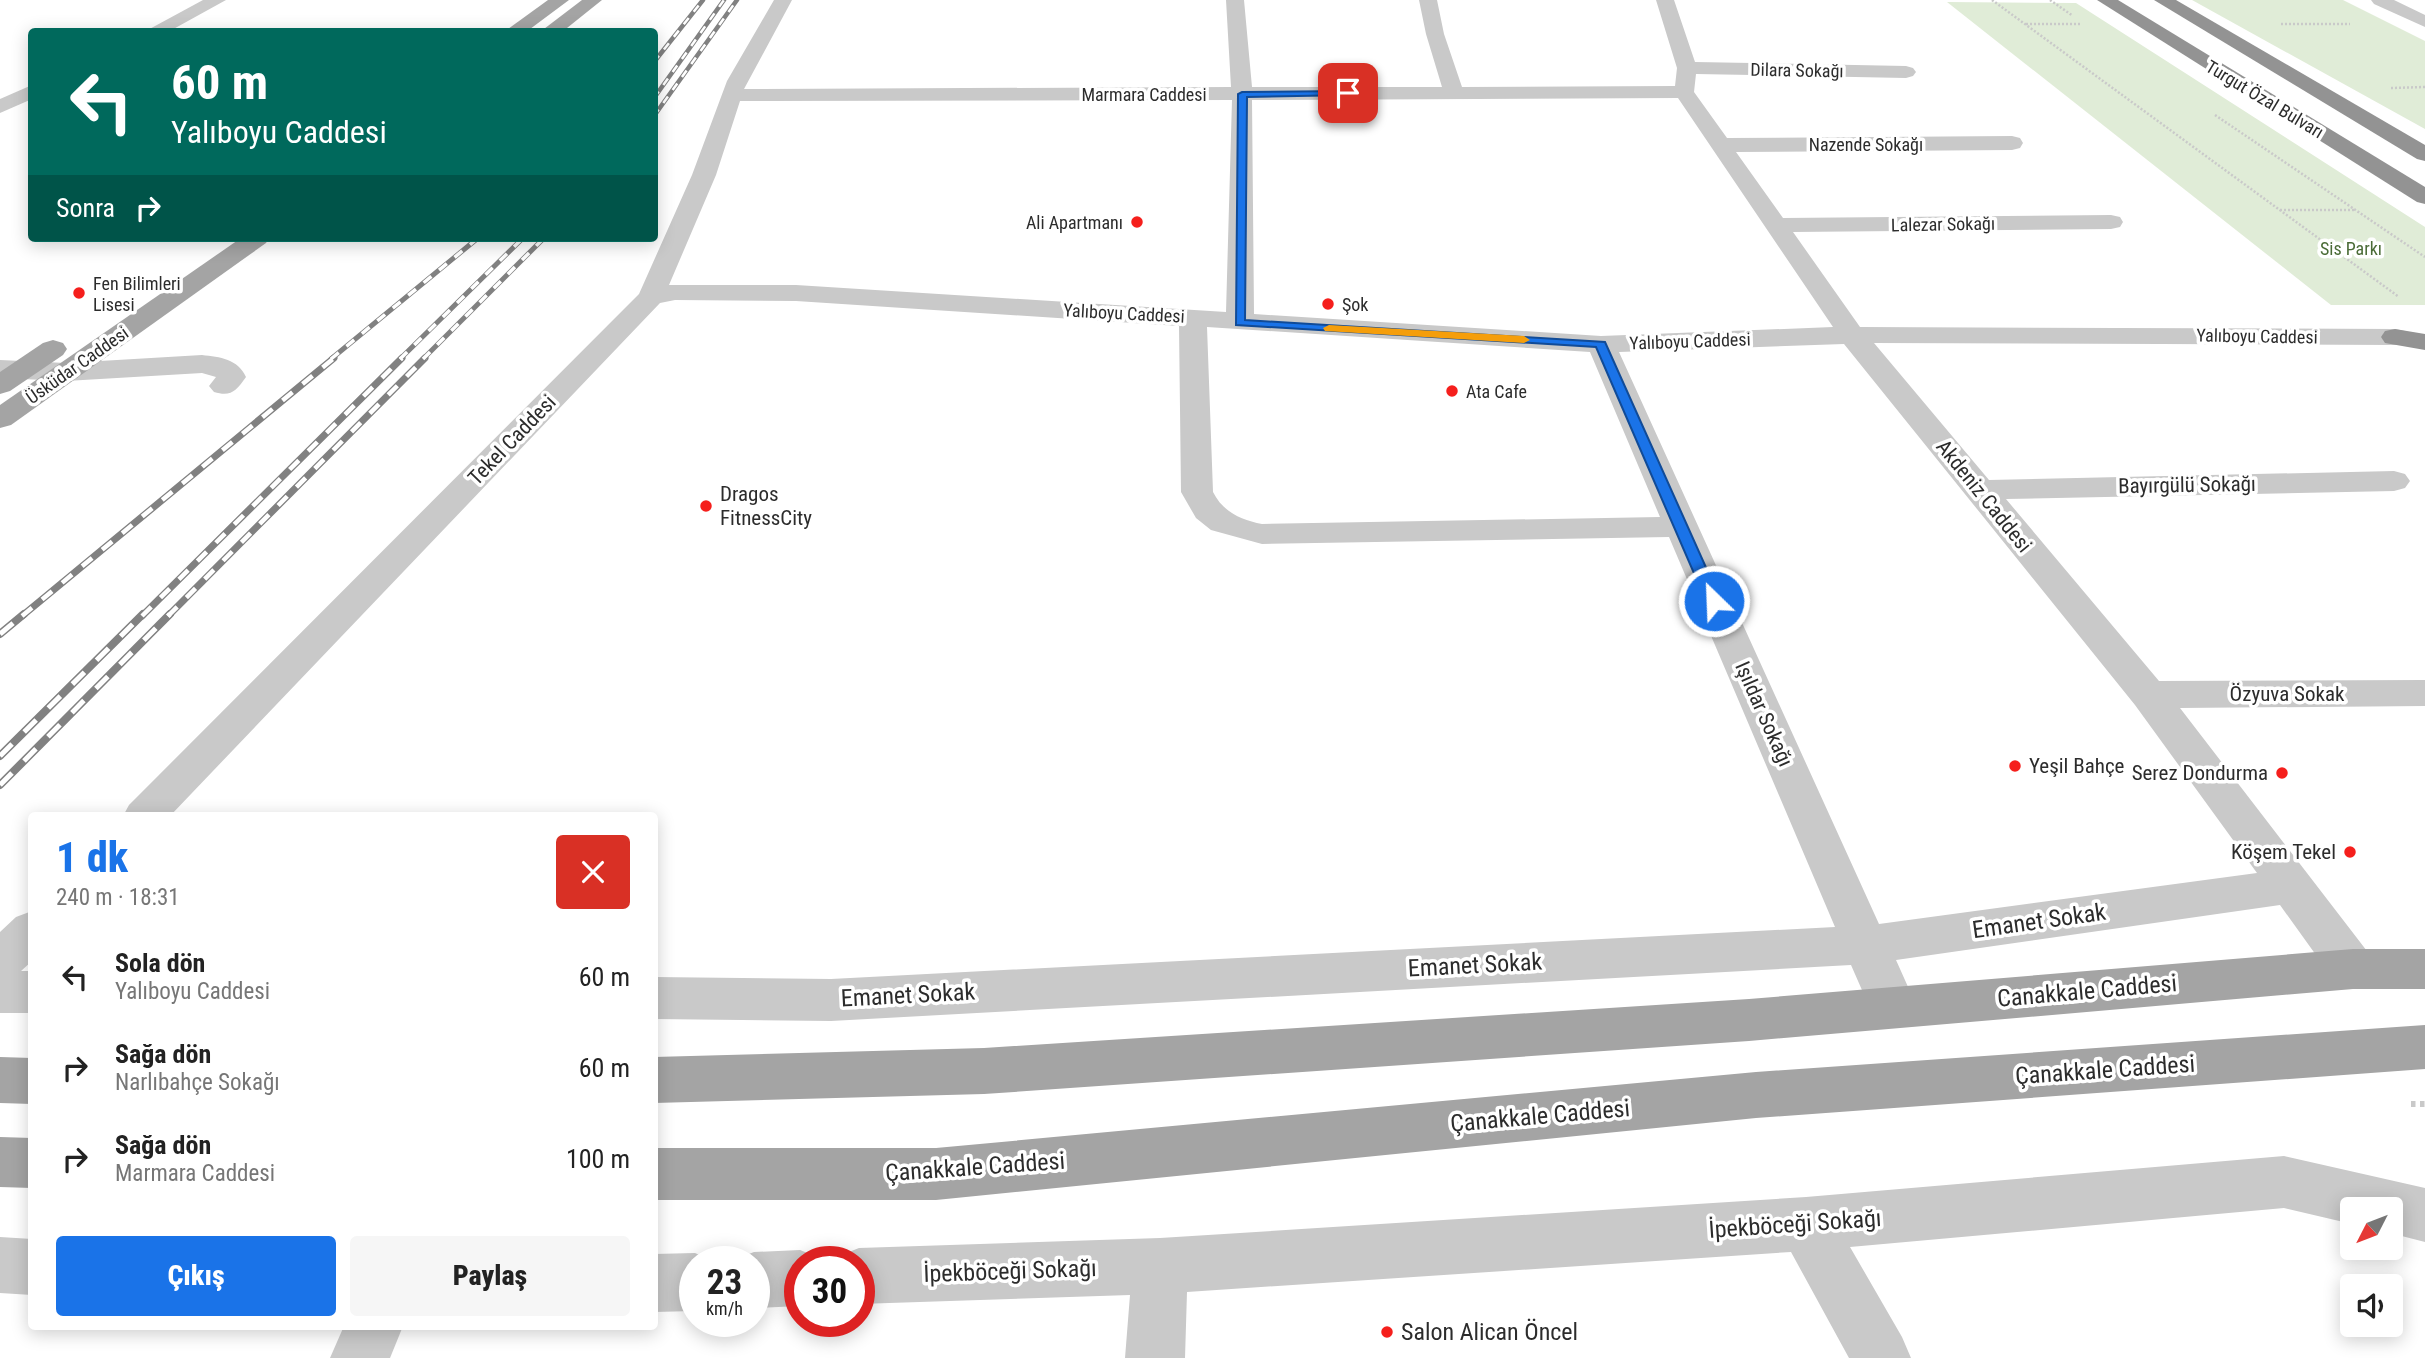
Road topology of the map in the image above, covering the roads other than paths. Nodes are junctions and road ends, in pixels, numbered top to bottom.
1 (217, 0) edge
2 (560, 0) edge
3 (593, 0) edge
4 (783, 0) edge
5 (1235, 0) edge
6 (1427, 0) edge
7 (1665, 0) edge
8 (2106, 0) edge
9 (2163, 0) edge
10 (2380, 0) edge
11 (2425, 22) edge
12 (161, 28) edge
13 (519, 28) edge
14 (554, 28) edge
15 (1906, 72) dead end
16 (1686, 80) junction
17 (1454, 92) junction
18 (1242, 94) junction
19 (28, 95) edge
20 (731, 95) junction
21 (3, 118) edge
22 (2012, 143) dead end
23 (1720, 145) junction
24 (2425, 154) edge
25 (2425, 197) edge
26 (2111, 222) dead end
27 (1774, 225) junction
28 (207, 242) edge
29 (251, 242) edge
30 (157, 277) dead end
31 (651, 297) junction
32 (1193, 317) junction
33 (1240, 323) junction
34 (79, 331) dead end
35 (1852, 335) junction
36 (2425, 335) edge
37 (2395, 337) junction
38 (2425, 342) edge
39 (1601, 344) junction
40 (66, 372) junction
41 (8, 375) edge
42 (224, 386) dead end
43 (0, 419) edge
44 (2394, 481) dead end
45 (1980, 490) junction
46 (1681, 527) junction
47 (2425, 693) edge
48 (2148, 695) junction
49 (148, 812) edge
50 (2291, 886) junction
51 (28, 934) edge
52 (1866, 944) junction
53 (0, 962) edge
54 (2353, 969) junction
55 (2425, 969) edge
56 (0, 992) edge
57 (28, 992) edge
58 (658, 998) edge
59 (1893, 1007) junction
60 (2425, 1047) edge
61 (0, 1080) edge
62 (658, 1080) edge
63 (28, 1081) edge
64 (0, 1162) edge
65 (28, 1163) edge
66 (658, 1174) edge
67 (2425, 1216) edge
68 (1806, 1224) junction
69 (0, 1265) edge
70 (1160, 1266) junction
71 (28, 1267) edge
72 (875, 1275) edge
73 (679, 1282) edge
74 (658, 1283) edge
75 (372, 1330) edge
76 (360, 1358) edge
77 (1155, 1358) edge
78 (1881, 1358) edge

1 - 12 street
2 - 13 main road
3 - 14 main road
4 - 20 street, Tekel Caddesi
5 - 18 street
6 - 17 street
7 - 16 street, Akdeniz Caddesi
8 - 25 highway, Turgut Özal Bulvarı
9 - 24 highway, Turgut Özal Bulvarı
10 - 11 street
15 - 16 street, Dilara Sokağı
16 - 17 street, Marmara Caddesi
16 - 23 street, Akdeniz Caddesi
17 - 18 street, Marmara Caddesi
18 - 20 street, Marmara Caddesi
18 - 33 street
19 - 21 street
20 - 31 street, Tekel Caddesi
22 - 23 street, Nazende Sokağı
23 - 27 street, Akdeniz Caddesi
26 - 27 street, Lalezar Sokağı
27 - 35 street, Akdeniz Caddesi
28 - 30 main road
29 - 40 main road, Üsküdar Caddesi
31 - 32 street, Yalıboyu Caddesi
31 - 49 street, Tekel Caddesi
32 - 33 street, Yalıboyu Caddesi
32 - 46 street
33 - 39 street, Yalıboyu Caddesi
34 - 41 main road, Üsküdar Caddesi
35 - 37 street, Yalıboyu Caddesi
35 - 39 street, Yalıboyu Caddesi
35 - 45 street, Akdeniz Caddesi
36 - 37 highway
37 - 38 highway
39 - 46 street, Işıldar Sokağı
40 - 41 street
40 - 42 street
40 - 43 main road, Üsküdar Caddesi
44 - 45 street, Bayırgülü Sokağı
45 - 48 street, Akdeniz Caddesi
46 - 52 street, Işıldar Sokağı
47 - 48 street, Özyuva Sokak
48 - 50 street, Akdeniz Caddesi
50 - 52 street, Emanet Sokak
50 - 54 street, Akdeniz Caddesi
51 - 53 street
52 - 58 street, Emanet Sokak
52 - 59 street, Işıldar Sokağı
54 - 55 main road, Canakkale Caddesi
54 - 59 main road, Canakkale Caddesi
56 - 57 street
59 - 62 main road, Canakkale Caddesi
60 - 66 main road, Çanakkale Caddesi
61 - 63 main road
64 - 65 main road
67 - 68 street, İpekböceği Sokağı
68 - 70 street, İpekböceği Sokağı
68 - 78 street
69 - 71 street
70 - 72 street, İpekböceği Sokağı
70 - 77 street
73 - 74 street
75 - 76 street

